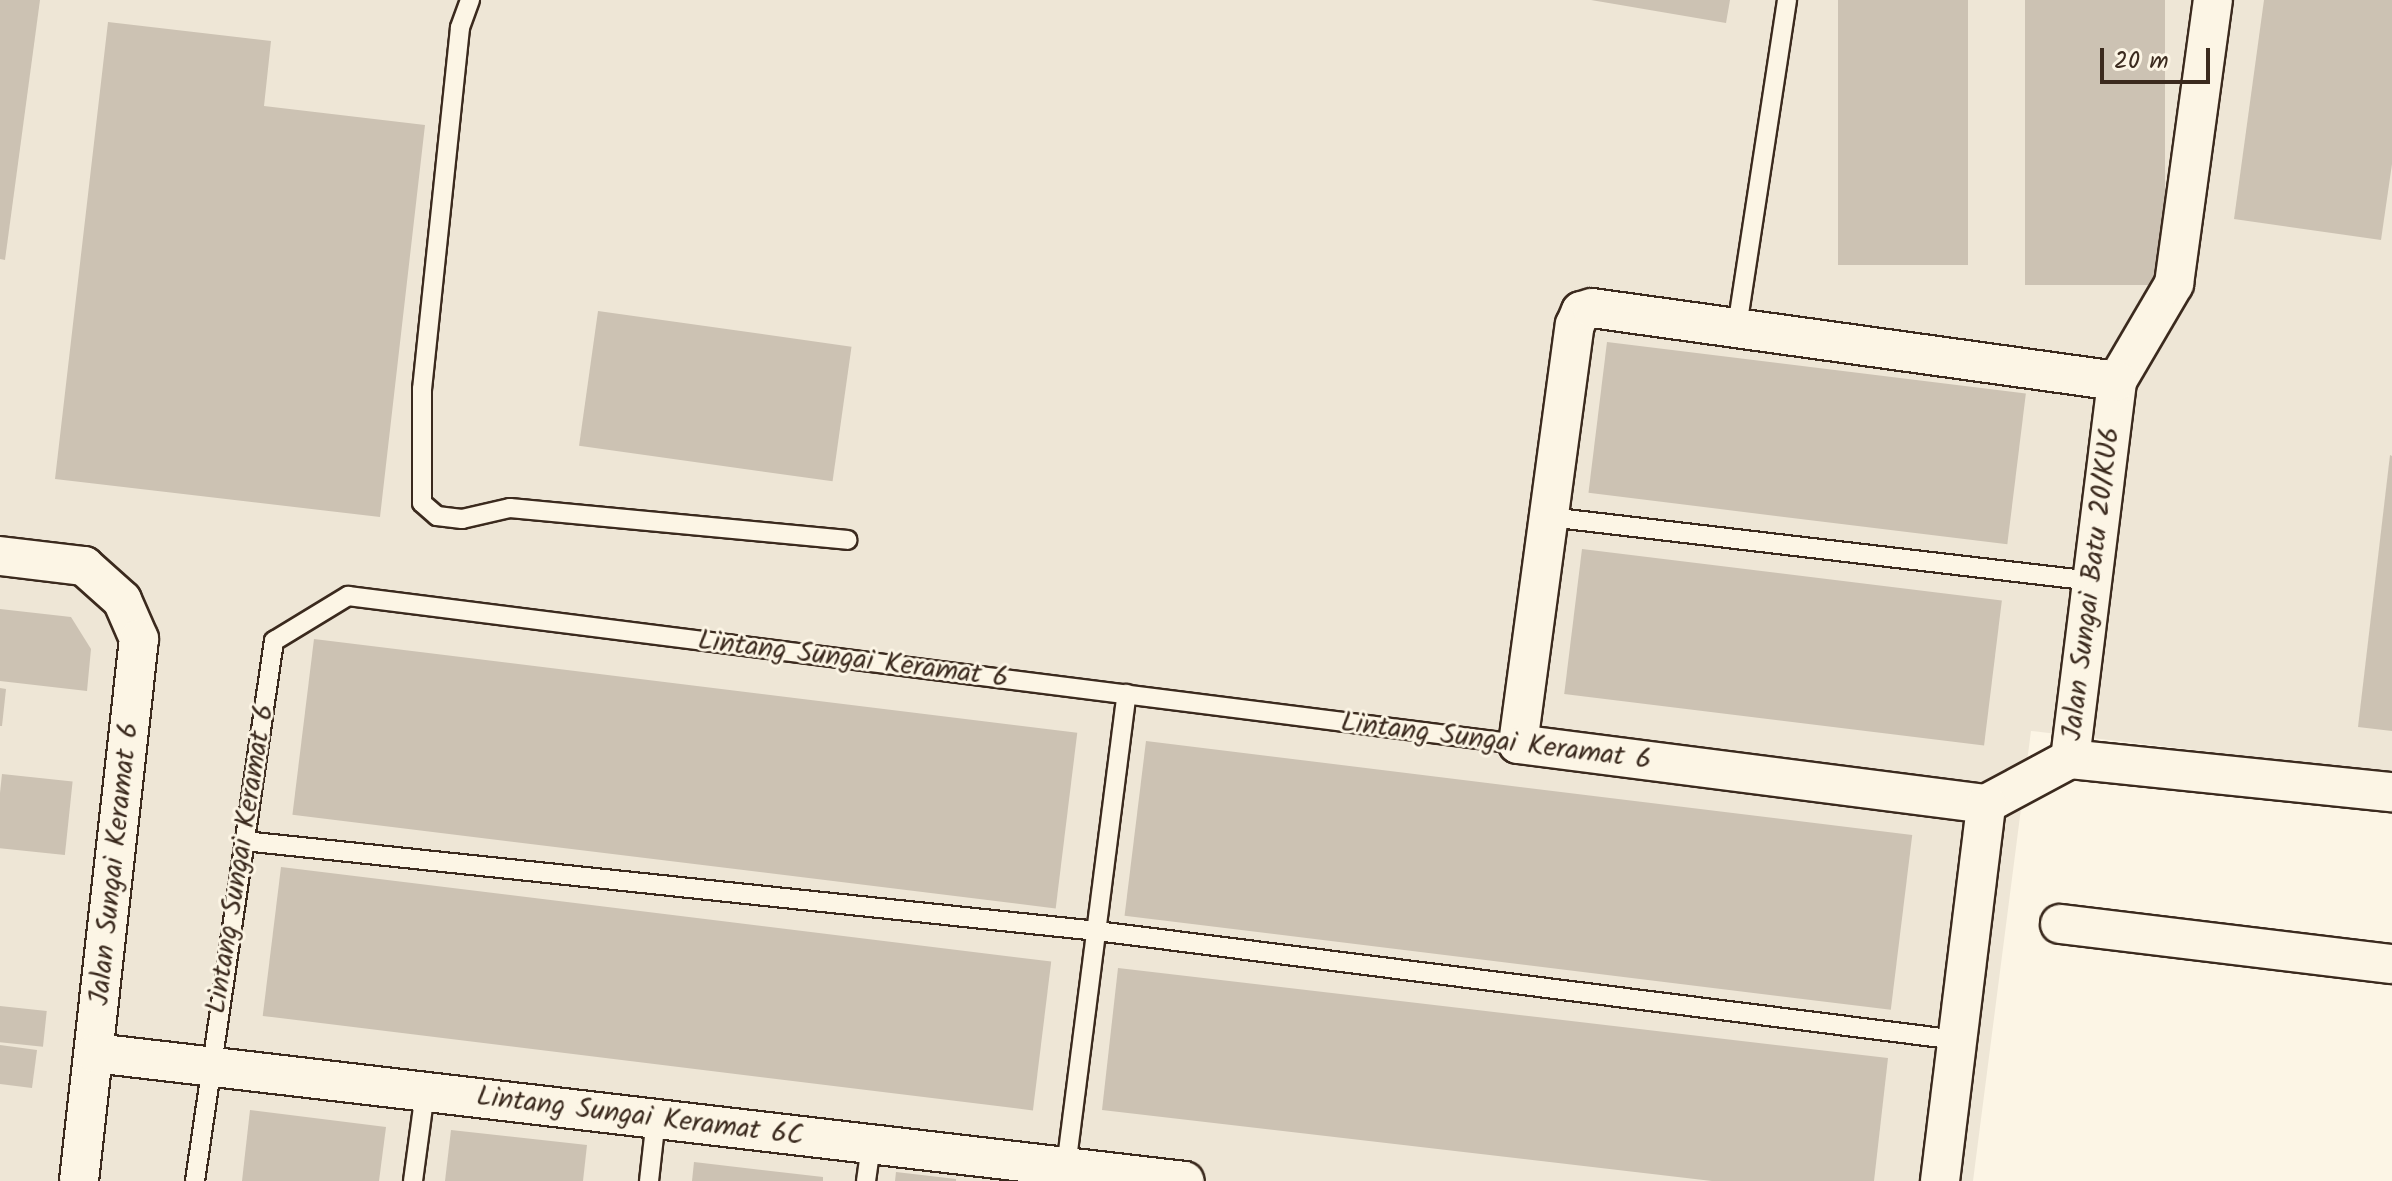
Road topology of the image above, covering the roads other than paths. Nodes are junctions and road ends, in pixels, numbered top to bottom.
1 (470, 0) edge
2 (1787, 0) edge
3 (2213, 0) edge
4 (1737, 327) junction
5 (2117, 381) junction
6 (1549, 517) junction
7 (847, 540) dead end
8 (0, 556) edge
9 (2092, 581) junction
10 (1127, 694) junction
11 (1518, 744) junction
12 (2070, 759) junction
13 (2392, 792) edge
14 (1986, 804) junction
15 (244, 841) junction
16 (2060, 924) dead end
17 (1097, 931) junction
18 (2392, 964) edge
19 (1957, 1040) junction
20 (95, 1053) junction
21 (210, 1067) junction
22 (425, 1092) junction
23 (656, 1119) junction
24 (869, 1163) edge
25 (1066, 1167) junction
26 (1103, 1176) edge
27 (79, 1181) edge
28 (195, 1181) edge
29 (413, 1181) edge
30 (649, 1181) edge
31 (1185, 1181) edge
32 (1940, 1181) edge

1 - 7 lane
2 - 4 lane
3 - 5 street, Jalan Sungai Batu 20/KU6
4 - 5 street
4 - 6 street
5 - 9 street, Jalan Sungai Batu 20/KU6
6 - 9 lane
6 - 11 street
8 - 20 street, Jalan Sungai Keramat 6
9 - 12 street, Jalan Sungai Batu 20/KU6
10 - 11 lane, Lintang Sungai Keramat 6
10 - 15 lane, Lintang Sungai Keramat 6
10 - 17 lane
11 - 14 street, Lintang Sungai Keramat 6
12 - 13 street
12 - 14 street, Jalan Sungai Batu 20/KU6
14 - 19 street
15 - 17 lane
15 - 21 lane, Lintang Sungai Keramat 6
16 - 18 street
17 - 19 lane
17 - 25 lane
19 - 32 street
20 - 21 street, Lintang Sungai Keramat 6C
20 - 27 street, Jalan Sungai Keramat 6
21 - 22 street, Lintang Sungai Keramat 6C
21 - 28 lane, Lintang Sungai Keramat 6
22 - 23 street, Lintang Sungai Keramat 6C
22 - 29 lane
23 - 24 street, Lintang Sungai Keramat 6C
23 - 30 lane
24 - 25 street, Lintang Sungai Keramat 6C
25 - 26 street, Lintang Sungai Keramat 6C
26 - 31 street, Lintang Sungai Keramat 6C

